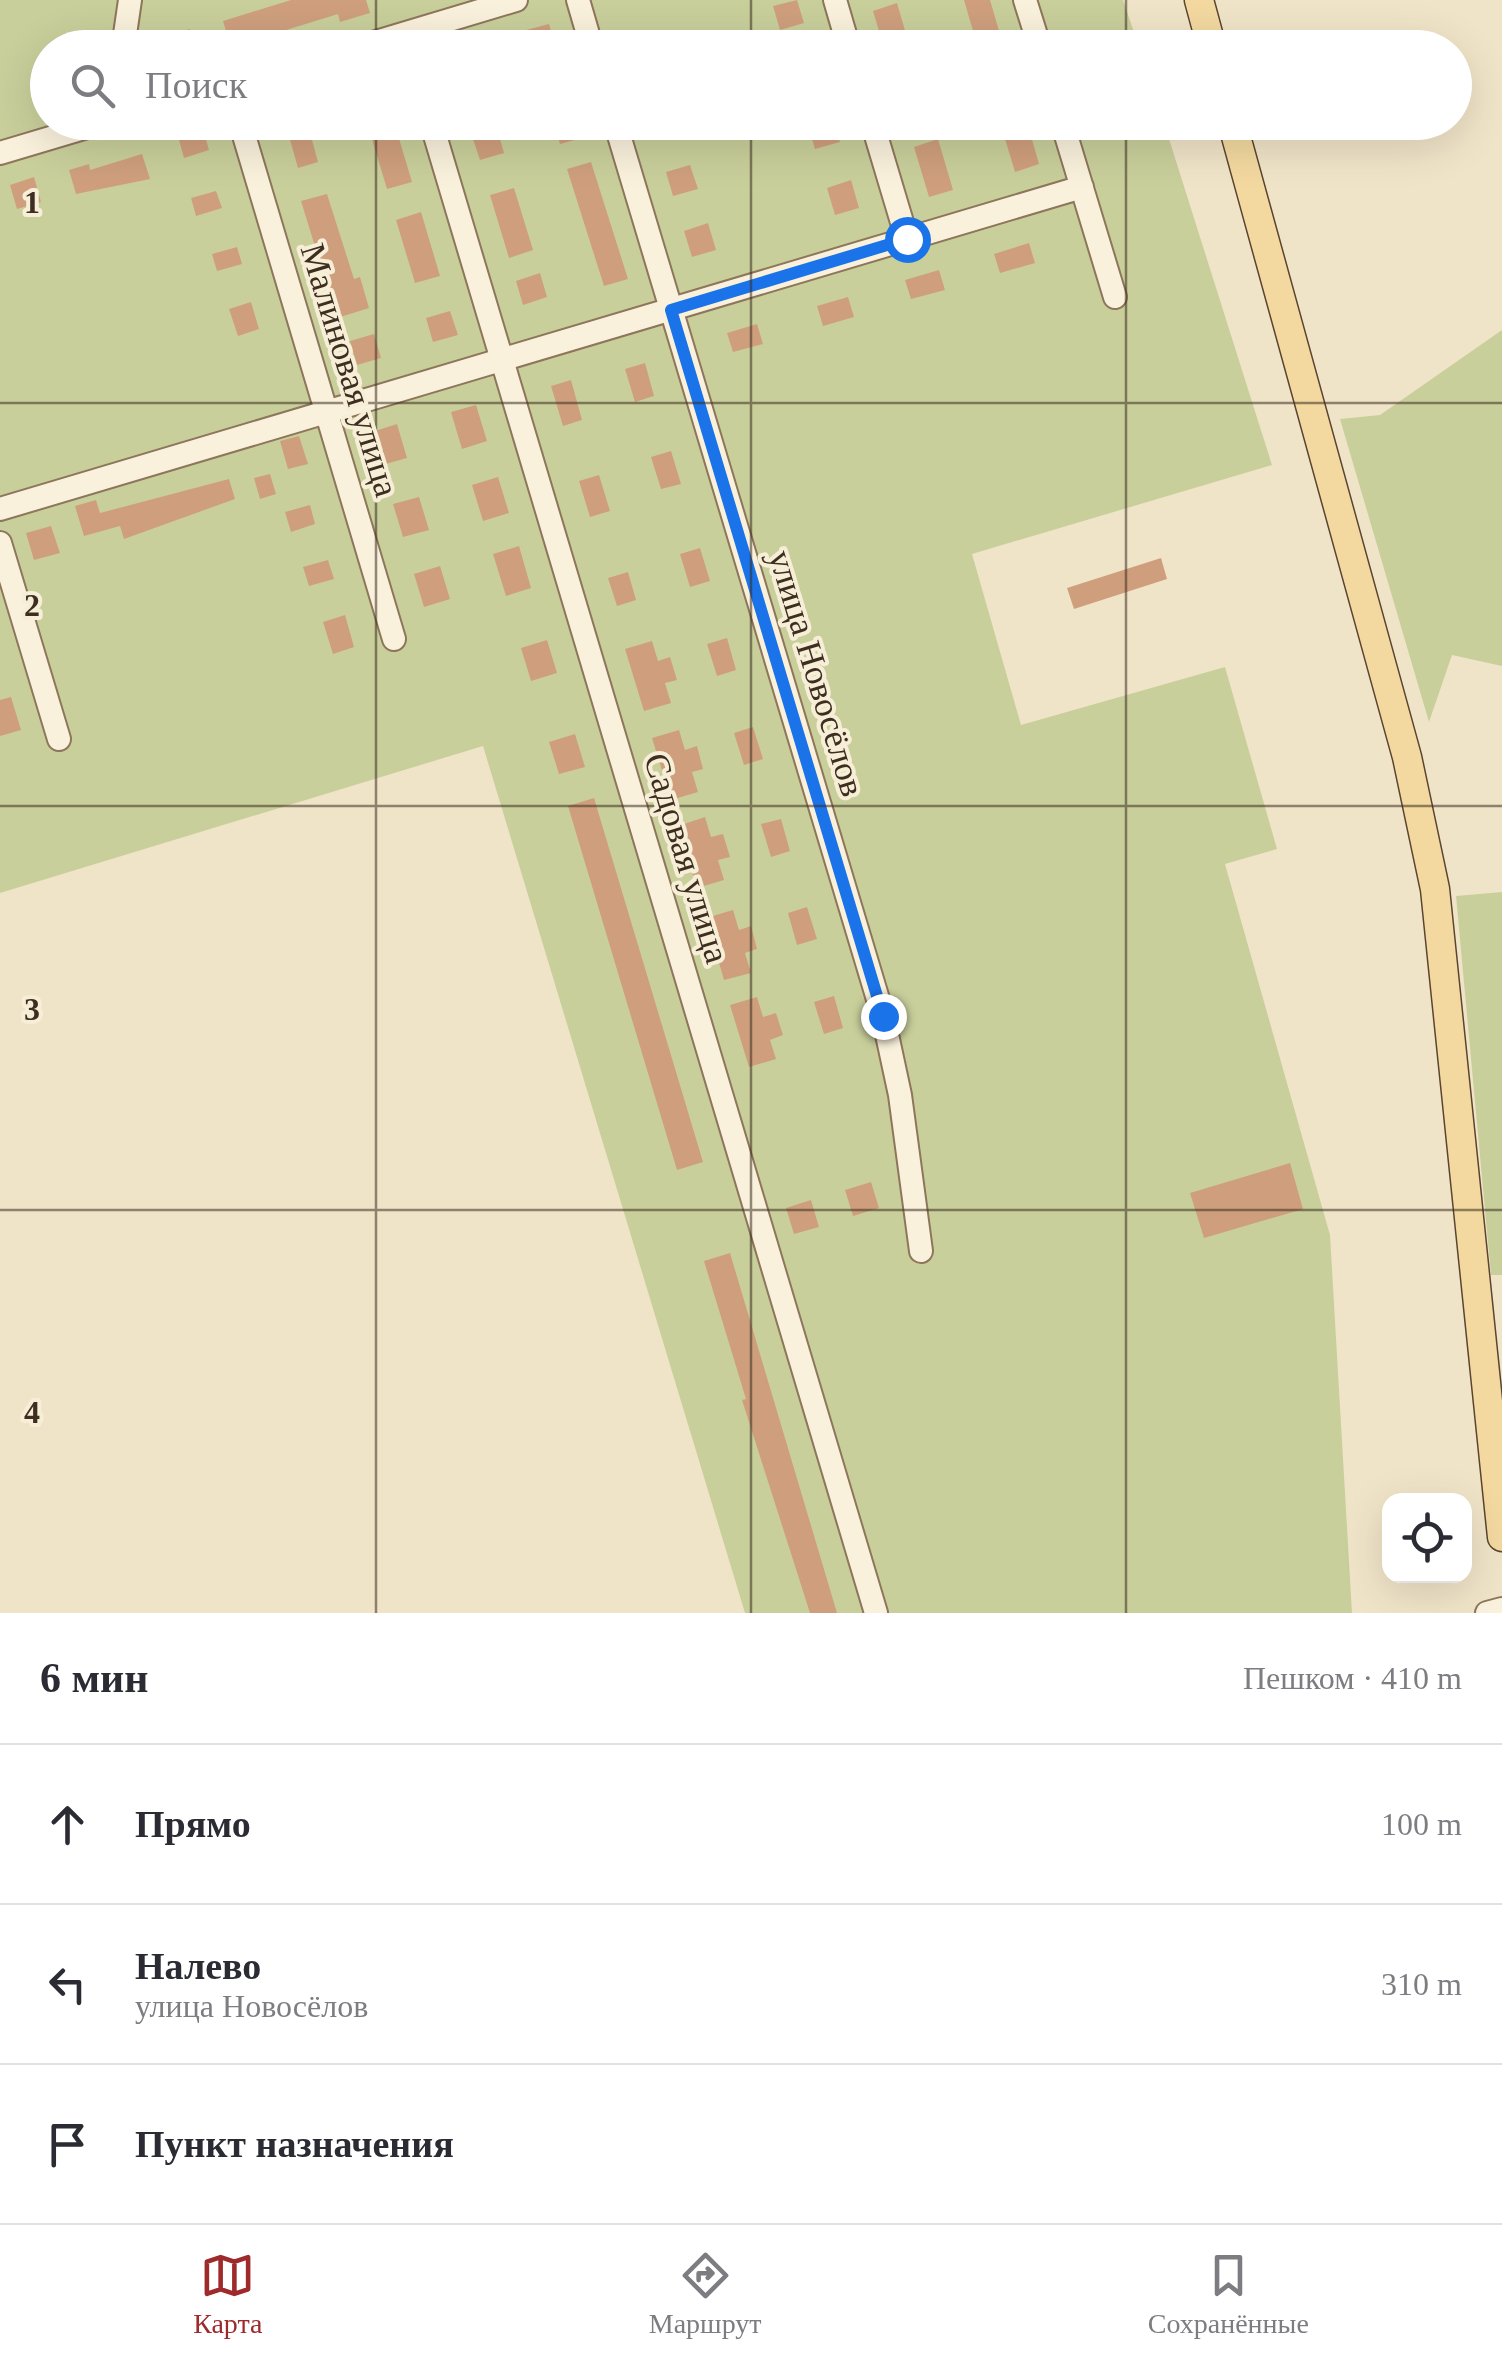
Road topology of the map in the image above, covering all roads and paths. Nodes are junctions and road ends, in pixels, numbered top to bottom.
1 (130, 0) edge
2 (516, 0) edge
3 (578, 0) edge
4 (835, 0) edge
5 (1026, 0) edge
6 (1198, 0) edge
7 (125, 30) edge
8 (434, 30) edge
9 (587, 30) edge
10 (844, 30) edge
11 (1035, 30) edge
12 (1207, 30) edge
13 (44, 140) edge
14 (245, 140) edge
15 (436, 140) edge
16 (619, 140) edge
17 (877, 140) edge
18 (1068, 140) edge
19 (1237, 140) edge
20 (0, 153) edge
21 (1082, 187) junction
22 (907, 239) junction
23 (1115, 297) dead end
24 (671, 310) junction
25 (502, 360) junction
26 (326, 412) junction
27 (0, 508) edge
28 (0, 543) edge
29 (394, 638) dead end
30 (59, 739) dead end
31 (921, 1251) dead end
32 (1502, 1537) edge
33 (1502, 1610) edge
34 (876, 1613) edge
35 (1487, 1613) edge

1 - 7 street
2 - 8 street
3 - 9 street
4 - 10 street
5 - 11 street
6 - 12 main road
13 - 20 street
14 - 26 street, Малиновая улица
15 - 25 street, Садовая улица
16 - 24 street, улица Новосёлов
17 - 22 street
18 - 21 street
19 - 32 main road
21 - 22 street
21 - 23 street
22 - 24 street
24 - 25 street
24 - 31 street, улица Новосёлов
25 - 26 street
25 - 34 street, Садовая улица
26 - 27 street
26 - 29 street, Малиновая улица
28 - 30 street
33 - 35 street

